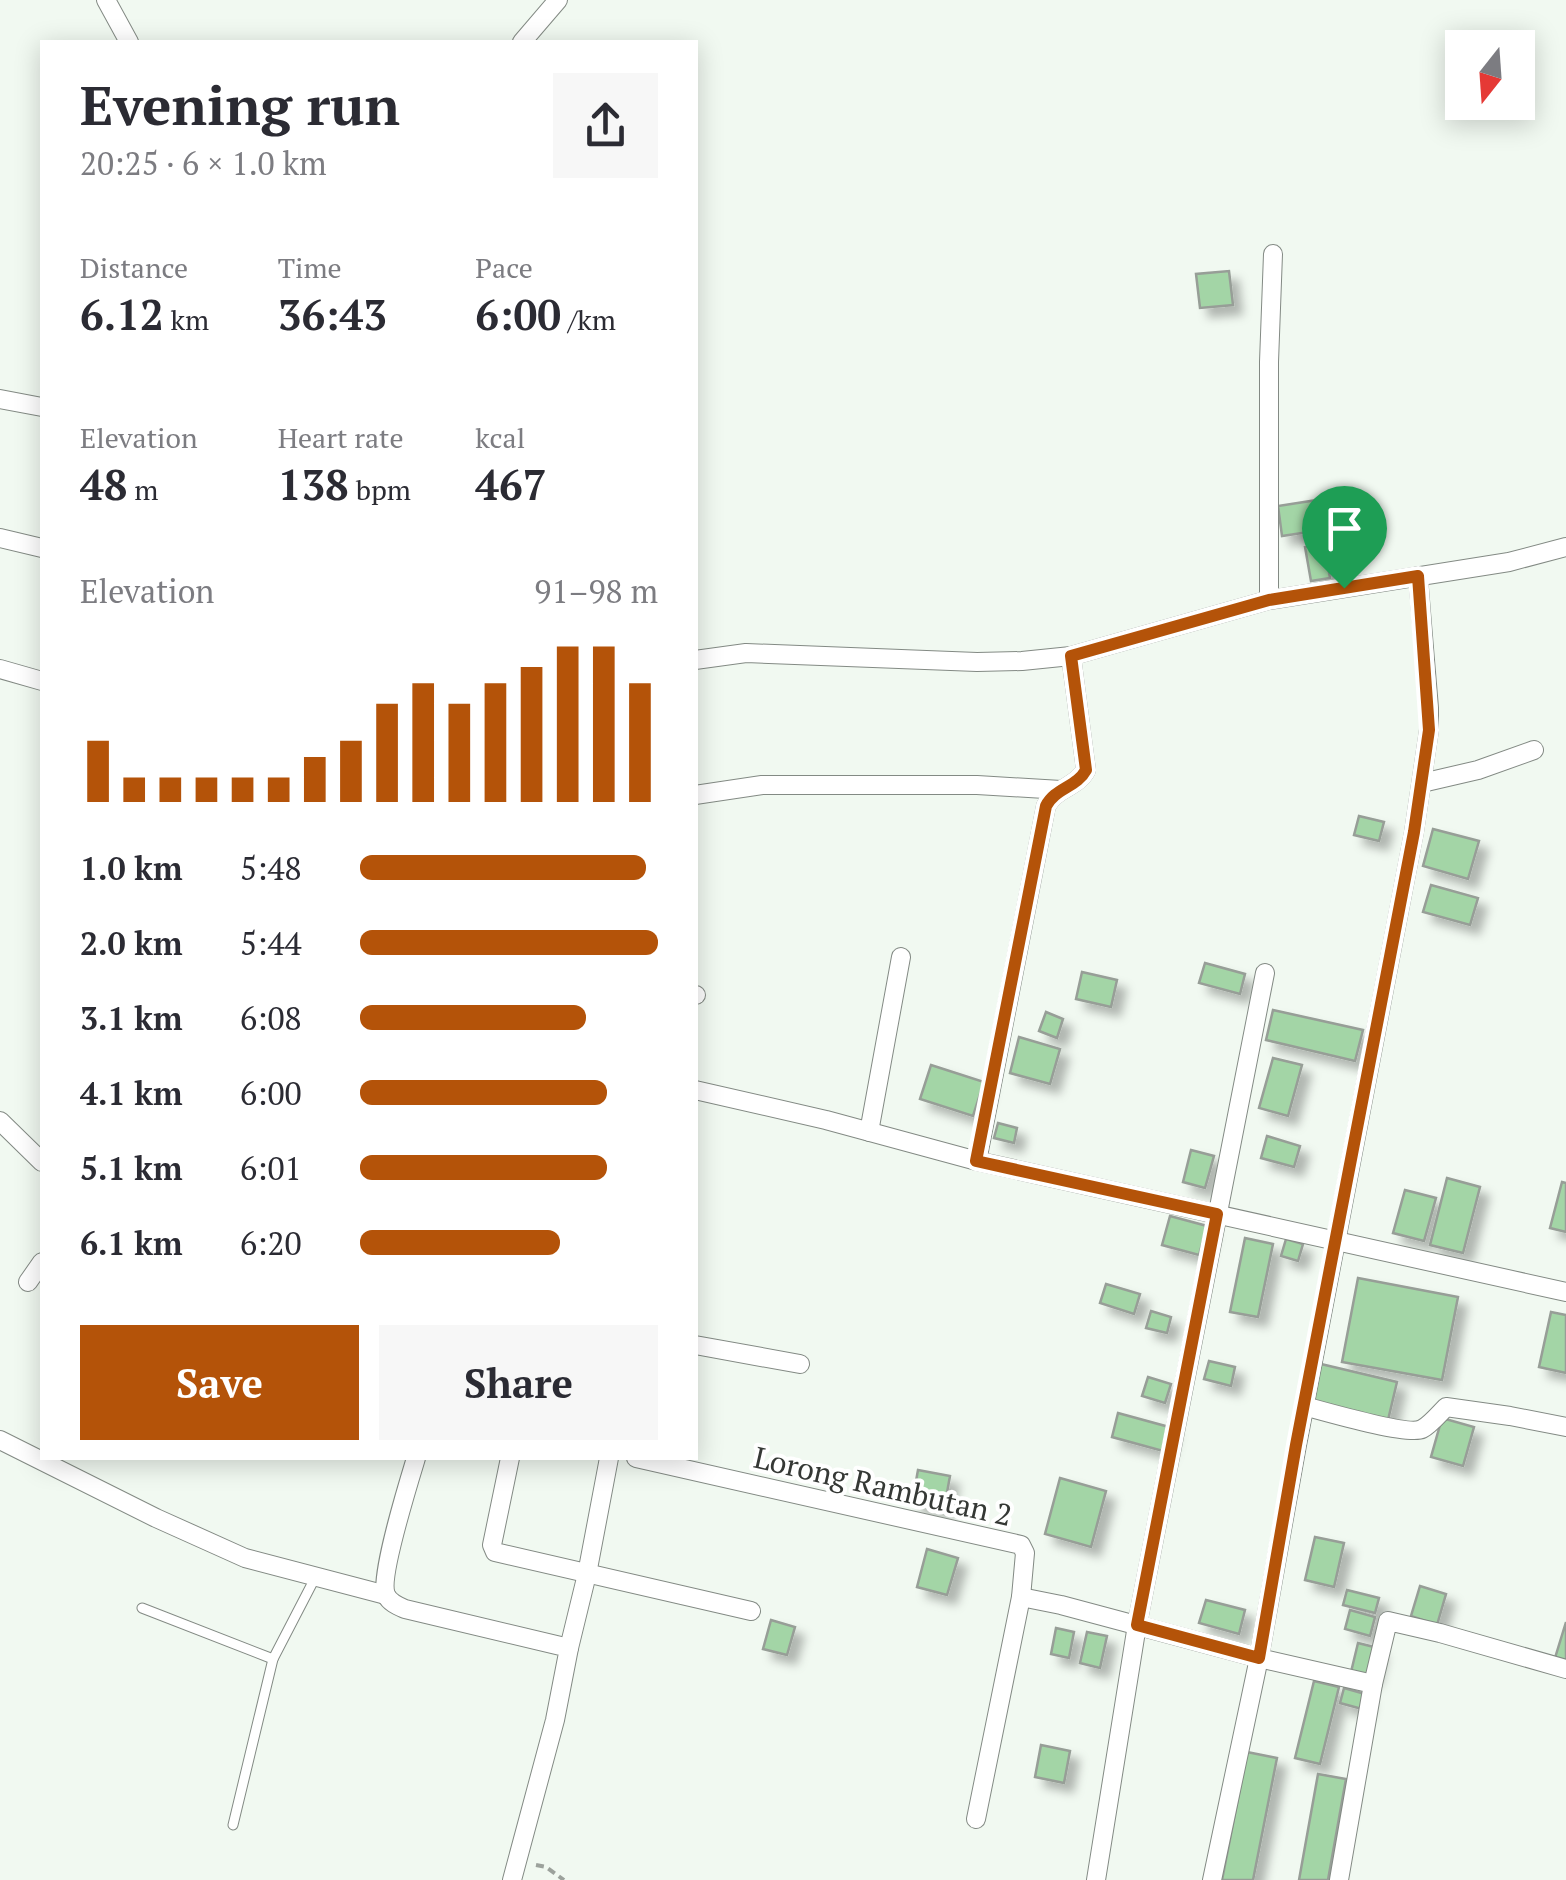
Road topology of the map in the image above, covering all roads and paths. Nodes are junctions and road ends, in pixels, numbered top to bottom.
1 (106, 0) edge
2 (558, 0) edge
3 (129, 40) edge
4 (524, 40) edge
5 (1273, 254) dead end
6 (0, 400) edge
7 (40, 407) edge
8 (0, 538) edge
9 (1566, 547) edge
10 (40, 548) edge
11 (1418, 576) junction
12 (1269, 600) junction
13 (1071, 656) junction
14 (698, 660) edge
15 (0, 669) edge
16 (40, 679) edge
17 (1534, 750) dead end
18 (1422, 783) junction
19 (1061, 790) junction
20 (698, 795) edge
21 (901, 956) dead end
22 (1265, 973) dead end
23 (698, 1091) edge
24 (0, 1121) edge
25 (869, 1132) junction
26 (40, 1160) edge
27 (976, 1161) junction
28 (1217, 1214) junction
29 (1335, 1242) junction
30 (40, 1265) edge
31 (28, 1282) dead end
32 (1566, 1292) edge
33 (698, 1345) edge
34 (800, 1364) dead end
35 (1304, 1406) junction
36 (1566, 1427) edge
37 (0, 1440) edge
38 (415, 1460) edge
39 (510, 1460) edge
40 (609, 1460) edge
41 (645, 1460) edge
42 (586, 1574) junction
43 (314, 1578) junction
44 (386, 1595) junction
45 (1021, 1597) junction
46 (142, 1608) dead end
47 (751, 1611) dead end
48 (1137, 1625) junction
49 (569, 1648) junction
50 (1259, 1658) junction
51 (273, 1659) junction
52 (1566, 1669) edge
53 (1373, 1684) junction
54 (976, 1818) dead end
55 (233, 1825) dead end
56 (514, 1871) edge
57 (564, 1880) edge
58 (1096, 1880) edge
59 (1212, 1880) edge
60 (1339, 1880) edge

1 - 3 street
2 - 4 street
5 - 12 street
6 - 7 street
8 - 10 street
9 - 11 street
11 - 12 street
11 - 18 street
12 - 13 street
13 - 14 street
13 - 19 street
15 - 16 street
17 - 18 street
18 - 29 street
19 - 20 street
19 - 27 street
21 - 25 street
22 - 28 street
23 - 25 street
24 - 26 street
25 - 27 street
27 - 28 street
28 - 29 street
28 - 48 street
29 - 32 street
29 - 35 street
30 - 31 street
33 - 34 street
35 - 36 street
35 - 50 street
37 - 43 street
38 - 44 street
39 - 42 street
40 - 42 street
41 - 45 street, Lorong Rambutan 2
42 - 47 street
42 - 49 street
43 - 44 street
43 - 51 lane
44 - 49 street
45 - 48 street
45 - 54 street, Lorong Rambutan 2
46 - 51 lane
48 - 50 street
48 - 58 street
49 - 56 street
50 - 53 street
50 - 59 street
51 - 55 lane
52 - 53 street
53 - 60 street
56 - 57 path

